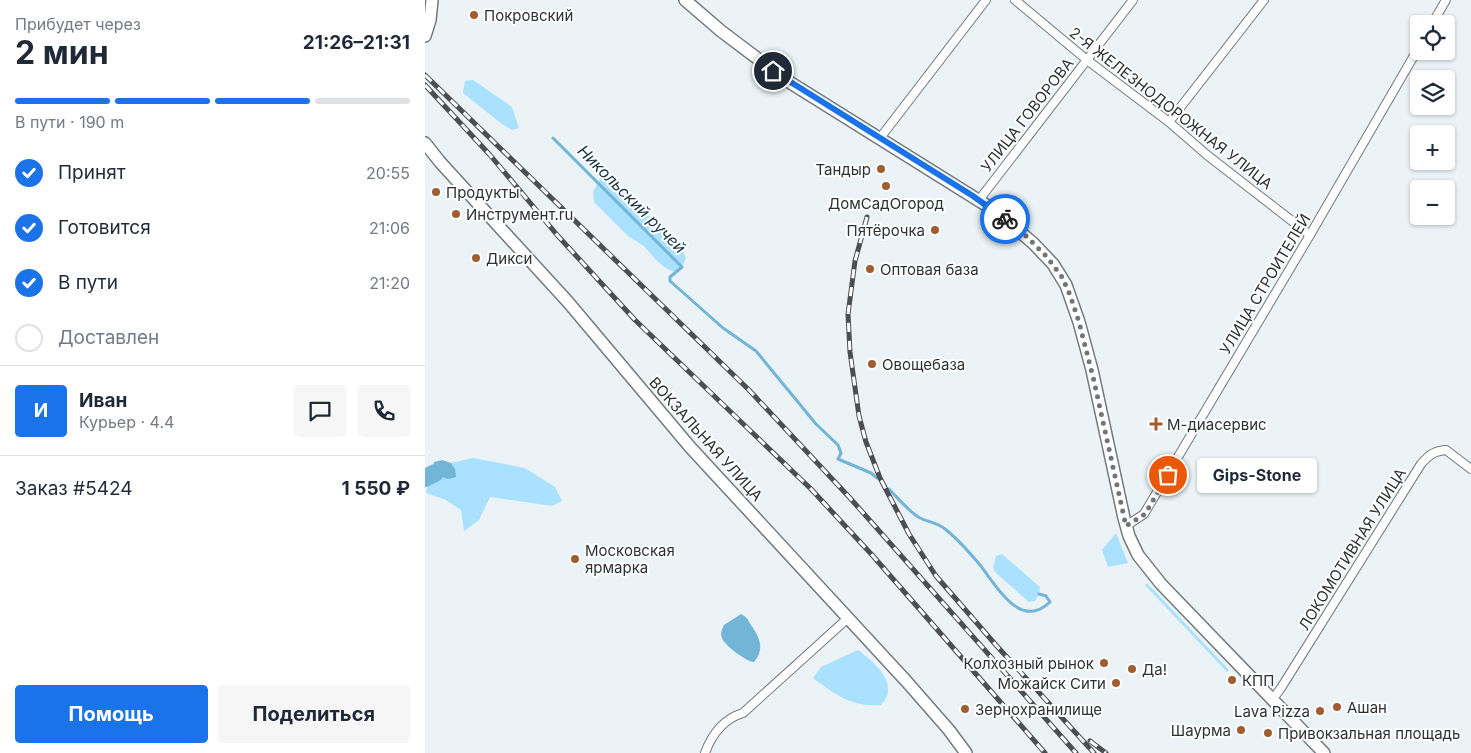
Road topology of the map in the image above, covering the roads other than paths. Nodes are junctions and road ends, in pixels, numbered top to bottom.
1 (432, 0) edge
2 (685, 0) edge
3 (986, 0) edge
4 (1015, 0) edge
5 (1133, 0) edge
6 (1264, 0) edge
7 (1446, 0) edge
8 (1437, 15) edge
9 (425, 36) edge
10 (1087, 60) junction
11 (1412, 60) edge
12 (1169, 122) junction
13 (879, 138) junction
14 (425, 143) edge
15 (425, 148) edge
16 (437, 158) junction
17 (979, 200) junction
18 (1310, 235) junction
19 (1471, 469) edge
20 (1126, 526) junction
21 (848, 618) junction
22 (1272, 700) junction
23 (705, 753) edge
24 (966, 753) edge
25 (1324, 753) edge

1 - 9 main road
2 - 13 main road
3 - 13 street
4 - 10 street, 2-Я ЖЕЛЕЗНОДОРОЖНАЯ УЛИЦА
5 - 10 street, УЛИЦА ГОВОРОВА
6 - 12 street
7 - 8 street
10 - 12 street, 2-Я ЖЕЛЕЗНОДОРОЖНАЯ УЛИЦА
10 - 17 street, УЛИЦА ГОВОРОВА
11 - 18 street, УЛИЦА СТРОИТЕЛЕЙ
12 - 18 street, 2-Я ЖЕЛЕЗНОДОРОЖНАЯ УЛИЦА
13 - 17 main road
14 - 16 main road, ВОКЗАЛЬНАЯ УЛИЦА
15 - 16 main road
16 - 21 main road, ВОКЗАЛЬНАЯ УЛИЦА
17 - 20 main road
18 - 20 street, УЛИЦА СТРОИТЕЛЕЙ
19 - 22 street, ЛОКОМОТИВНАЯ УЛИЦА
20 - 22 main road
21 - 23 street
21 - 24 main road, ВОКЗАЛЬНАЯ УЛИЦА
22 - 25 main road

